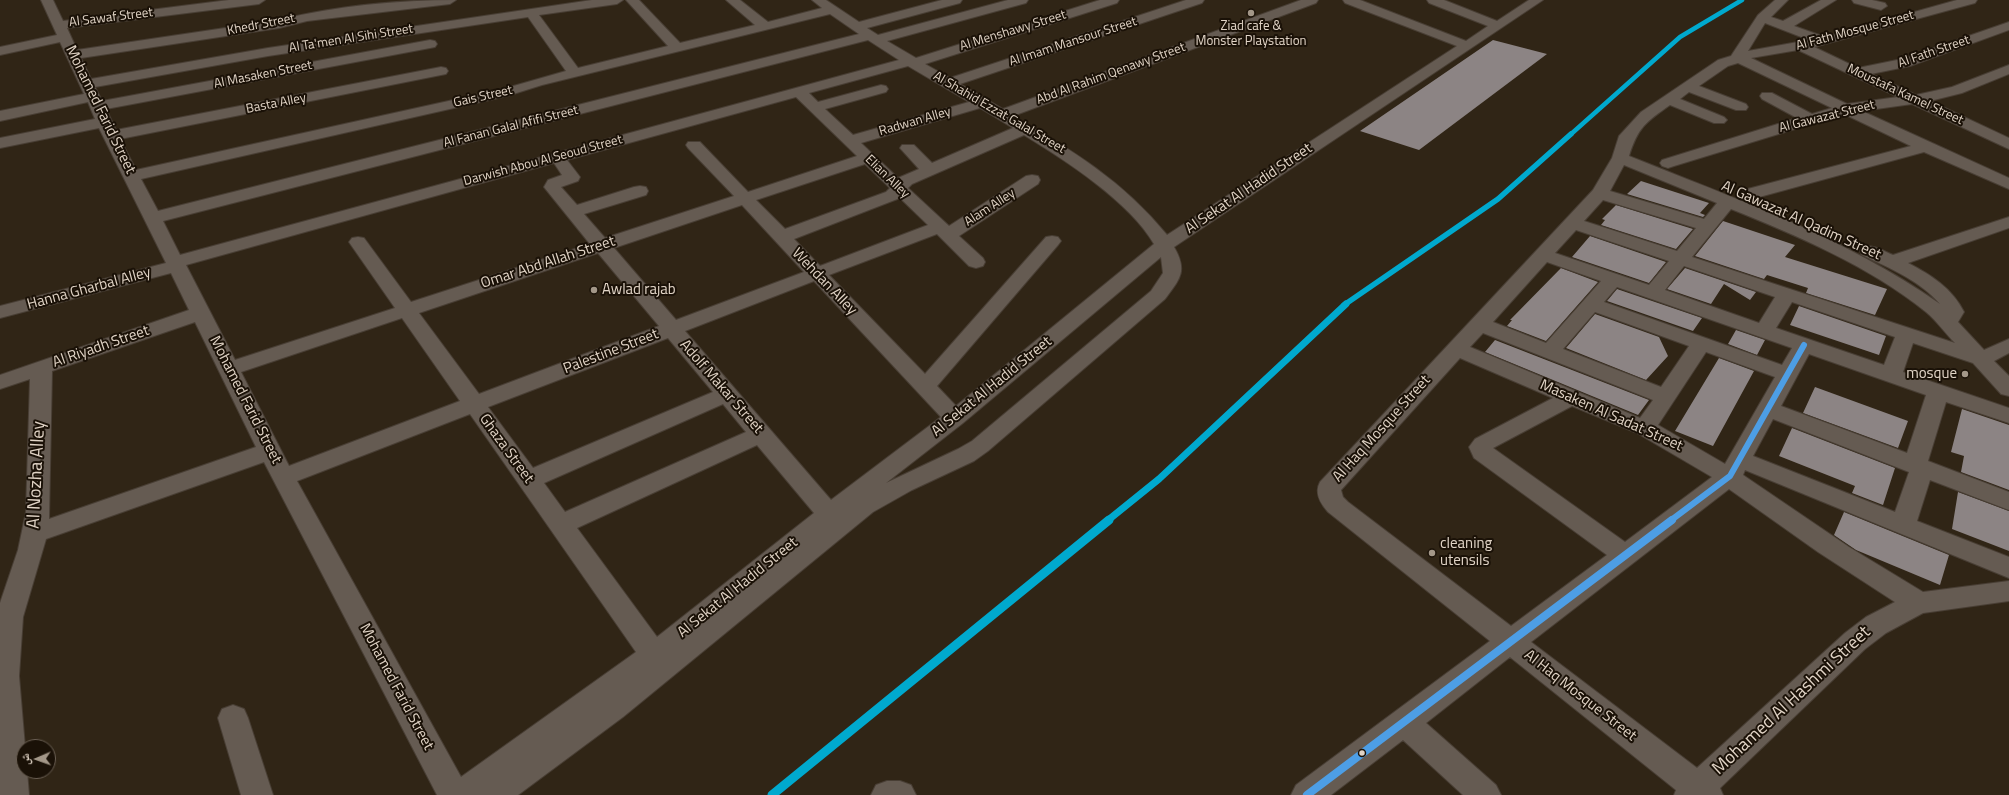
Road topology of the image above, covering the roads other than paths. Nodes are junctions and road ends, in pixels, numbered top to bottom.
1 (259, 0) edge
2 (450, 0) edge
3 (617, 0) edge
4 (632, 0) edge
5 (732, 0) edge
6 (818, 0) edge
7 (956, 0) edge
8 (1022, 0) edge
9 (1113, 0) edge
10 (1198, 0) edge
11 (1312, 0) edge
12 (1349, 0) edge
13 (1433, 0) edge
14 (1537, 0) edge
15 (1782, 0) edge
16 (1830, 0) edge
17 (1858, 0) edge
18 (1971, 0) edge
19 (52, 1) edge
20 (1272, 2) dead end
21 (1881, 6) dead end
22 (1290, 8) junction
23 (831, 10) junction
24 (530, 12) junction
25 (1762, 18) junction
26 (1497, 25) junction
27 (765, 26) junction
28 (1784, 26) junction
29 (2009, 26) edge
30 (855, 27) junction
31 (424, 28) junction
32 (873, 38) junction
33 (65, 39) junction
34 (1824, 41) junction
35 (1466, 45) junction
36 (1801, 46) junction
37 (677, 48) junction
38 (432, 50) junction
39 (0, 51) edge
40 (1737, 57) junction
41 (912, 62) junction
42 (315, 65) junction
43 (2009, 69) edge
44 (1857, 72) junction
45 (351, 73) dead end
46 (575, 73) junction
47 (948, 83) junction
48 (1689, 87) junction
49 (881, 89) dead end
50 (798, 92) junction
51 (326, 94) junction
52 (1767, 96) dead end
53 (1915, 99) junction
54 (1670, 100) junction
55 (981, 103) junction
56 (815, 107) junction
57 (1741, 107) dead end
58 (1846, 109) junction
59 (102, 112) junction
60 (1001, 115) junction
61 (0, 116) edge
62 (1810, 119) junction
63 (1719, 120) dead end
64 (1025, 129) junction
65 (850, 141) junction
66 (0, 143) edge
67 (2009, 144) edge
68 (694, 145) dead end
69 (1925, 147) junction
70 (908, 148) dead end
71 (1622, 152) junction
72 (557, 157) junction
73 (867, 158) junction
74 (1668, 163) junction
75 (930, 170) junction
76 (132, 176) junction
77 (1032, 180) dead end
78 (2009, 184) edge
79 (899, 188) junction
80 (640, 191) dead end
81 (1600, 193) junction
82 (1746, 195) junction
83 (744, 198) junction
84 (1728, 201) junction
85 (572, 212) junction
86 (153, 218) junction
87 (2009, 222) edge
88 (1573, 223) junction
89 (1707, 226) junction
90 (943, 231) junction
91 (781, 237) junction
92 (1052, 241) dead end
93 (358, 242) dead end
94 (1164, 245) junction
95 (600, 246) junction
96 (1544, 255) junction
97 (1680, 259) junction
98 (976, 262) dead end
99 (1892, 262) junction
100 (176, 264) junction
101 (816, 274) junction
102 (1613, 279) junction
103 (1653, 292) junction
104 (1787, 294) junction
105 (1591, 304) junction
106 (406, 310) junction
107 (0, 312) edge
108 (201, 313) junction
109 (1947, 321) junction
110 (1479, 324) junction
111 (671, 329) junction
112 (1764, 331) junction
113 (1906, 334) junction
114 (1701, 343) junction
115 (1804, 345) junction
116 (2009, 345) edge
117 (1456, 349) junction
118 (1549, 352) junction
119 (1981, 359) junction
120 (41, 367) junction
121 (229, 369) junction
122 (1788, 374) junction
123 (1891, 375) junction
124 (0, 382) edge
125 (925, 387) junction
126 (2009, 389) edge
127 (1938, 391) junction
128 (727, 394) junction
129 (1571, 397) junction
130 (1666, 397) junction
131 (474, 405) junction
132 (1768, 409) junction
133 (2009, 416) edge
134 (955, 418) junction
135 (1645, 428) junction
136 (761, 434) junction
137 (270, 451) junction
138 (1918, 467) junction
139 (1735, 468) junction
140 (284, 477) junction
141 (528, 480) junction
142 (2009, 501) edge
143 (829, 514) junction
144 (560, 524) junction
145 (1903, 525) junction
146 (35, 532) junction
147 (1625, 554) junction
148 (2009, 568) edge
149 (2009, 591) edge
150 (1919, 604) junction
151 (1509, 641) junction
152 (654, 655) junction
153 (233, 718) dead end
154 (1403, 721) junction
155 (1698, 793) edge
156 (13, 795) edge
157 (257, 795) edge
158 (454, 795) edge
159 (462, 795) edge
160 (493, 795) edge
161 (887, 795) edge
162 (900, 795) edge
163 (1307, 795) edge
164 (1485, 795) edge

1 - 33 street, Al Sawaf Street
2 - 33 street, Khedr Street
3 - 24 street, Al Ta'men Al Sihi Street
4 - 37 street
5 - 27 street
6 - 23 street, Al Shahid Ezzat Galal Street
7 - 30 street
8 - 32 street, Al Fanan Galal Afifi Street
9 - 41 street, Al Menshawy Street
10 - 47 street, Al Imam Mansour Street
11 - 22 street, Abd Al Rahim Qenawy Street
12 - 35 street
13 - 26 street
14 - 26 street, Al Sekat Al Hadid Street
15 - 25 street
16 - 28 street
17 - 21 street
18 - 34 street, Al Fath Mosque Street
19 - 33 street, Mohamed Farid Street
20 - 22 street
22 - 60 street, Abd Al Rahim Qenawy Street
23 - 27 street, Gais Street
23 - 30 street, Al Shahid Ezzat Galal Street
24 - 31 street, Al Ta'men Al Sihi Street
24 - 46 street
25 - 28 street
25 - 40 street
26 - 35 street, Al Sekat Al Hadid Street
27 - 37 street, Gais Street
28 - 34 street
29 - 44 street, Al Fath Street
30 - 32 street, Al Shahid Ezzat Galal Street
31 - 38 street
31 - 59 street, Al Ta'men Al Sihi Street
32 - 41 street, Al Shahid Ezzat Galal Street
32 - 86 street, Al Fanan Galal Afifi Street
33 - 39 street
33 - 59 street, Mohamed Farid Street
34 - 36 street, Al Fath Mosque Street
35 - 94 street, Al Sekat Al Hadid Street
36 - 40 street, Al Fath Mosque Street
36 - 44 street, Moustafa Kamel Street
37 - 46 street, Gais Street
38 - 42 street, Al Masaken Street
38 - 45 street
38 - 51 street, Basta Alley
40 - 48 street, Al Haq Mosque Street
40 - 58 street
41 - 47 street, Al Shahid Ezzat Galal Street
41 - 50 street, Darwish Abou Al Seoud Street
42 - 51 street
42 - 59 street, Al Masaken Street
43 - 53 street, Al Gawazat Street
44 - 53 street, Moustafa Kamel Street
46 - 76 street, Gais Street
47 - 55 street, Al Shahid Ezzat Galal Street
48 - 54 street, Al Haq Mosque Street
48 - 57 street
49 - 56 street
50 - 56 street, Elian Alley
50 - 72 street, Darwish Abou Al Seoud Street
51 - 59 street, Basta Alley
52 - 62 street
53 - 58 street, Al Gawazat Street
53 - 67 street, Moustafa Kamel Street
54 - 63 street
54 - 71 street, Al Haq Mosque Street
55 - 60 street, Al Shahid Ezzat Galal Street
55 - 65 street, Radwan Alley
56 - 65 street, Elian Alley
58 - 62 street, Al Gawazat Street
58 - 69 street
59 - 61 street
59 - 66 street
59 - 76 street, Mohamed Farid Street
60 - 64 street, Al Shahid Ezzat Galal Street
62 - 74 street, Al Gawazat Street
64 - 75 street
64 - 94 street, Al Shahid Ezzat Galal Street
65 - 73 street, Elian Alley
68 - 83 street, Wehdan Alley
69 - 78 street
69 - 82 street
70 - 75 street
71 - 74 street, Al Gawazat Al Qadim Street
71 - 81 street, Al Haq Mosque Street
71 - 84 street, Al Gawazat Al Qadim Street
72 - 85 street, Adolf Makar Street
72 - 100 street, Darwish Abou Al Seoud Street
73 - 79 street, Elian Alley
73 - 83 street, Omar Abd Allah Street
74 - 82 street, Al Gawazat Al Qadim Street
75 - 79 street
76 - 86 street, Mohamed Farid Street
77 - 90 street, Alam Alley
79 - 90 street, Elian Alley
79 - 91 street
80 - 85 street
81 - 88 street, Al Haq Mosque Street
81 - 89 street
82 - 99 street, Al Gawazat Al Qadim Street
83 - 91 street, Wehdan Alley
83 - 95 street, Omar Abd Allah Street
84 - 89 street
84 - 109 street, Al Gawazat Al Qadim Street
85 - 95 street, Adolf Makar Street
86 - 100 street, Mohamed Farid Street
87 - 99 street
88 - 96 street, Al Haq Mosque Street
88 - 97 street
89 - 97 street
90 - 98 street, Elian Alley
90 - 101 street, Palestine Street
91 - 101 street, Wehdan Alley
92 - 125 street
93 - 106 street, Ghaza Street
94 - 134 street, Al Sekat Al Hadid Street
94 - 160 street, Al Shahid Ezzat Galal Street
95 - 106 street, Omar Abd Allah Street
95 - 111 street, Adolf Makar Street
96 - 102 street
96 - 110 street, Al Haq Mosque Street
97 - 103 street
97 - 104 street
99 - 109 street, Al Gawazat Al Qadim Street
100 - 107 street, Hanna Gharbal Alley
100 - 108 street, Mohamed Farid Street
101 - 111 street, Palestine Street
101 - 125 street, Wehdan Alley
102 - 103 street
102 - 105 street
103 - 112 street
104 - 112 street
104 - 113 street
105 - 114 street
105 - 118 street
106 - 121 street, Omar Abd Allah Street
106 - 131 street, Ghaza Street
108 - 120 street, Al Riyadh Street
108 - 121 street, Mohamed Farid Street
109 - 119 street, Al Gawazat Al Qadim Street
110 - 117 street, Al Haq Mosque Street
110 - 118 street
111 - 128 street, Adolf Makar Street
111 - 131 street, Palestine Street
112 - 115 street
113 - 119 street
113 - 123 street
114 - 122 street
114 - 130 street
115 - 122 street
115 - 123 street
116 - 119 street
117 - 129 street, Masaken Al Sadat Street
117 - 151 street, Al Haq Mosque Street
118 - 130 street
119 - 126 street, Al Gawazat Al Qadim Street
120 - 124 street, Al Riyadh Street
120 - 146 street, Al Nozha Alley
121 - 137 street, Mohamed Farid Street
122 - 132 street
123 - 127 street
125 - 134 street, Wehdan Alley
127 - 133 street
127 - 138 street
128 - 136 street, Adolf Makar Street
128 - 141 street
129 - 135 street, Masaken Al Sadat Street
129 - 147 street
130 - 135 street
131 - 140 street, Palestine Street
131 - 141 street, Ghaza Street
132 - 138 street
132 - 139 street
134 - 143 street, Al Sekat Al Hadid Street
135 - 139 street, Masaken Al Sadat Street
136 - 143 street, Adolf Makar Street
136 - 144 street
137 - 140 street, Mohamed Farid Street
137 - 146 street
138 - 142 street
138 - 145 street
139 - 145 street
139 - 147 street
139 - 150 street, Masaken Al Sadat Street
140 - 158 street, Mohamed Farid Street
141 - 144 street, Ghaza Street
143 - 152 street, Al Sekat Al Hadid Street
144 - 152 street, Ghaza Street
145 - 148 street
146 - 156 street, Al Nozha Alley
147 - 151 street
149 - 150 street, Mohamed Al Hashmi Street
150 - 155 street, Mohamed Al Hashmi Street
151 - 154 street
151 - 155 street, Al Haq Mosque Street
152 - 159 street, Al Sekat Al Hadid Street
153 - 157 street
154 - 163 street
154 - 164 street
161 - 162 street

